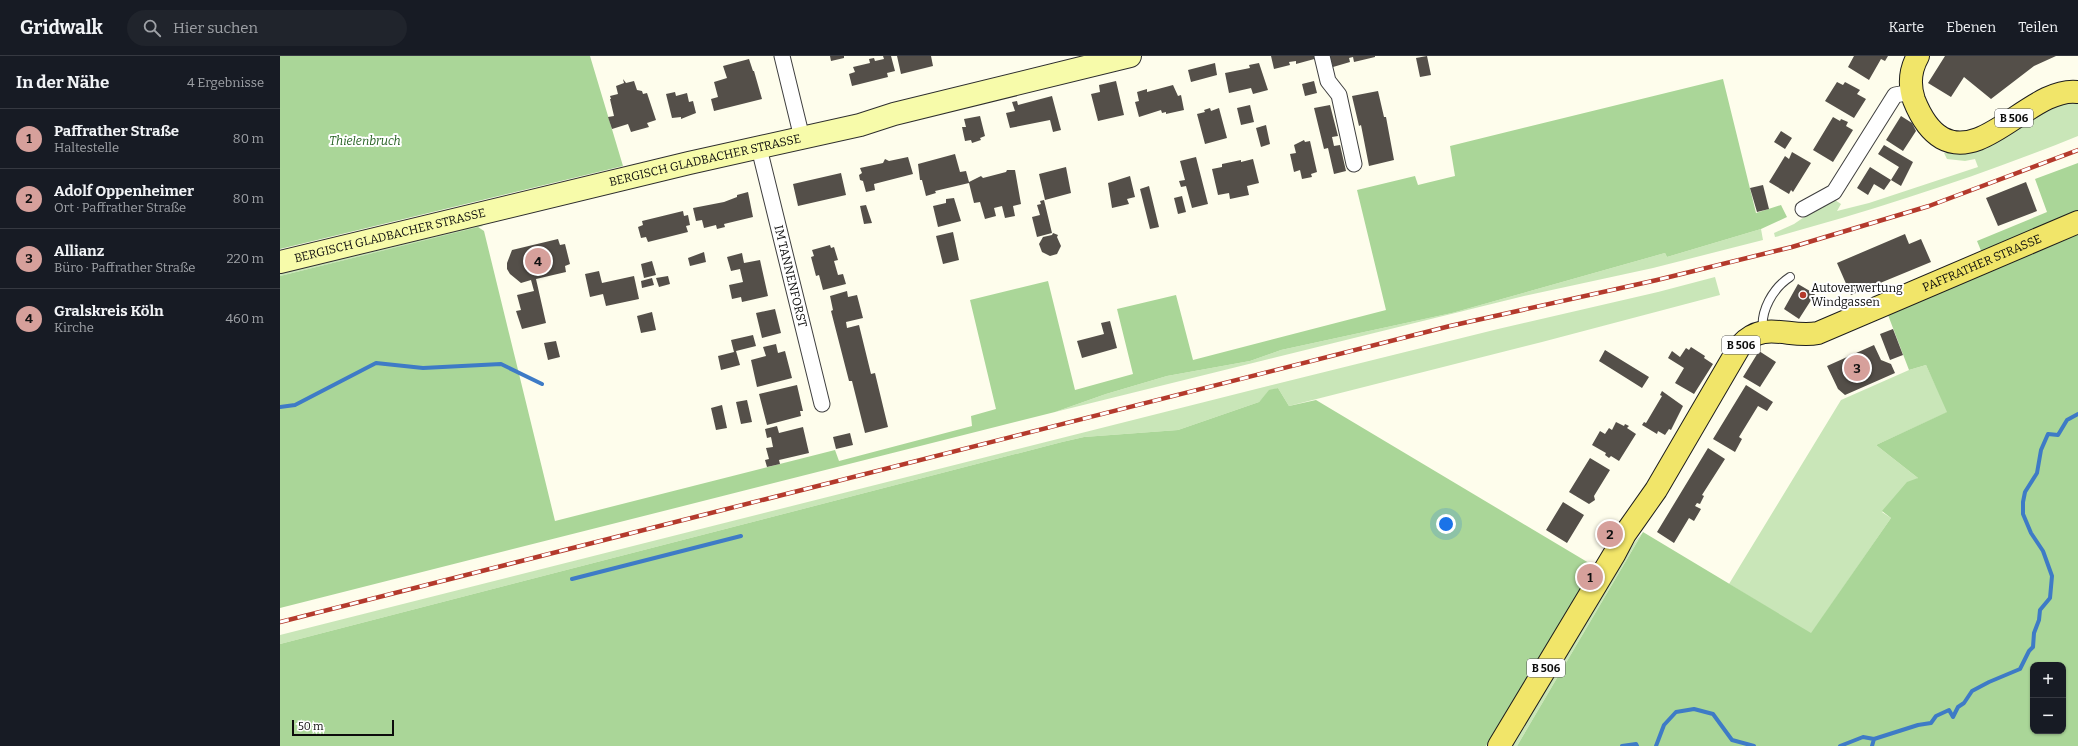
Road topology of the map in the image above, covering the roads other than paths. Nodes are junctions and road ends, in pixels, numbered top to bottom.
1 (782, 56) edge
2 (1130, 56) edge
3 (1322, 56) edge
4 (1918, 56) edge
5 (2078, 82) edge
6 (1912, 92) junction
7 (2078, 92) edge
8 (2048, 98) junction
9 (802, 138) junction
10 (759, 148) junction
11 (1354, 164) dead end
12 (1803, 209) dead end
13 (2078, 222) edge
14 (280, 262) edge
15 (1790, 277) dead end
16 (1763, 332) junction
17 (822, 404) dead end
18 (1499, 746) edge

1 - 9 street
2 - 9 main road, BERGISCH GLADBACHER STRASSE
3 - 11 street
4 - 6 main road, B 506
5 - 8 main road
6 - 8 main road, B 506
6 - 12 street
7 - 8 main road, B 506
9 - 10 main road, BERGISCH GLADBACHER STRASSE
10 - 14 main road, BERGISCH GLADBACHER STRASSE
10 - 17 street, IM TANNENFORST
13 - 16 main road, PAFFRATHER STRASSE / B 506
15 - 16 lane
16 - 18 main road, PAFFRATHER STRASSE / B 506

